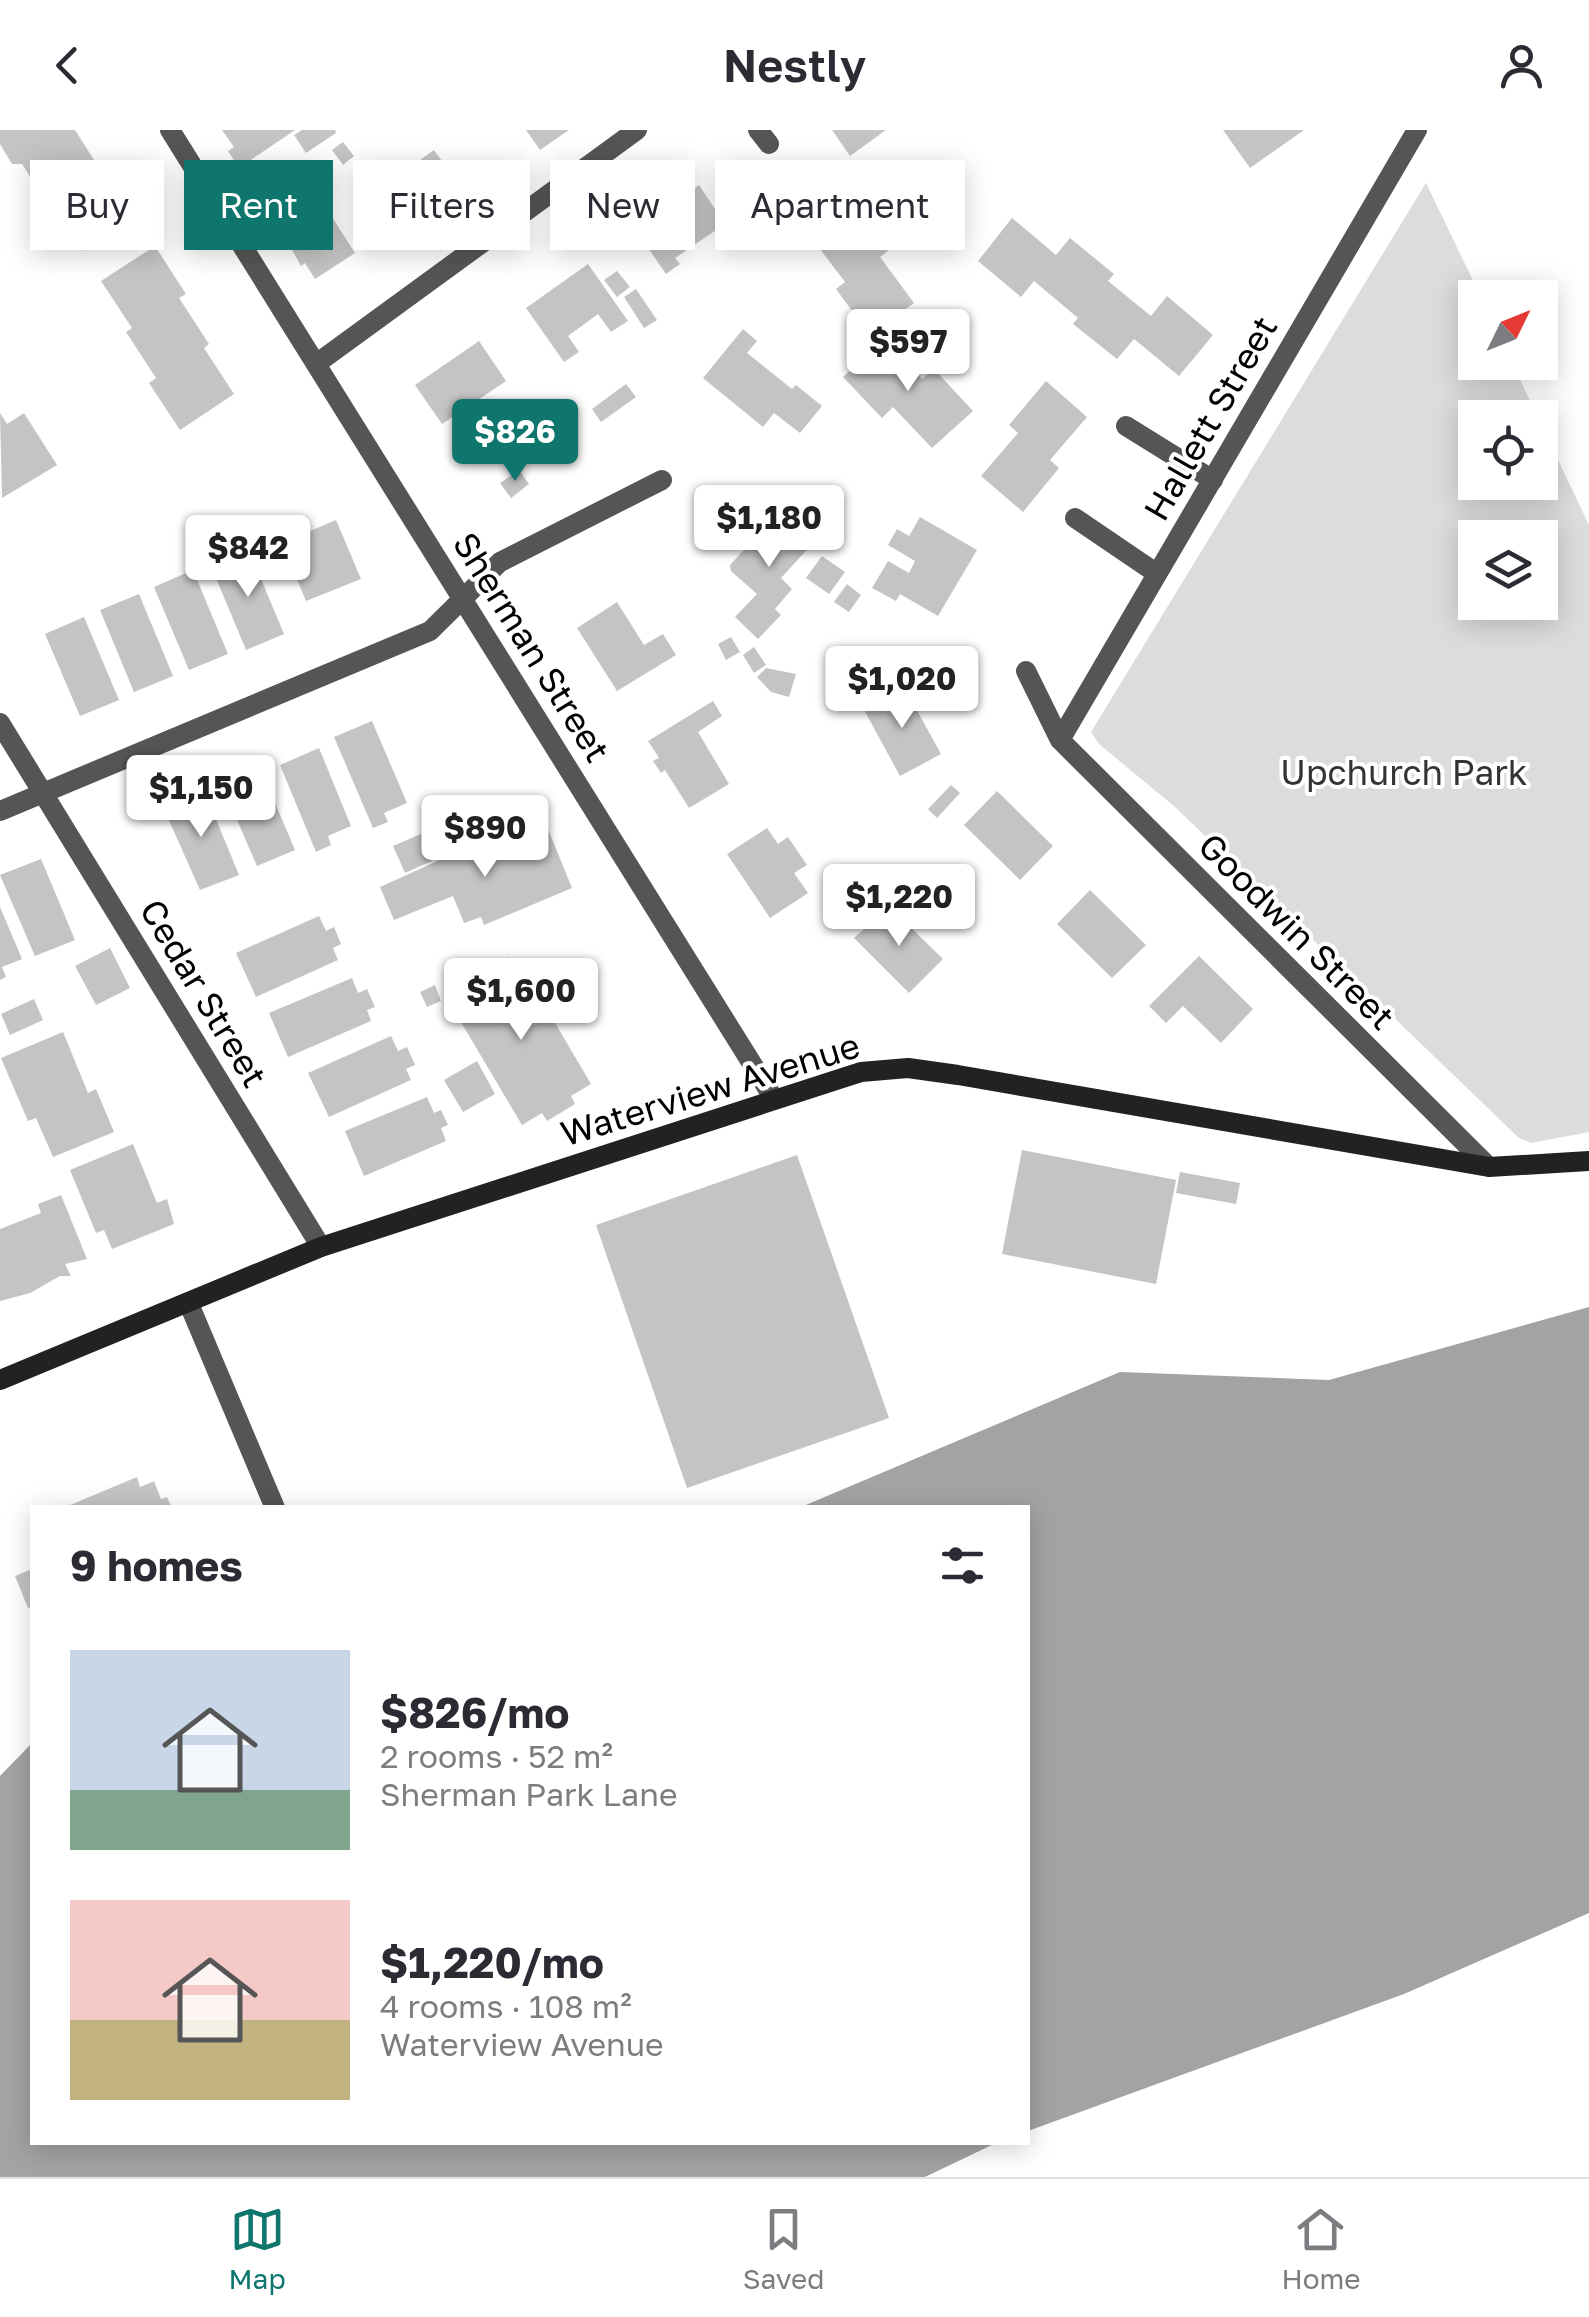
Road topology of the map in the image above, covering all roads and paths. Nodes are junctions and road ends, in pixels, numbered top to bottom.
1 (170, 130) edge
2 (638, 130) edge
3 (1411, 132) edge
4 (316, 364) junction
5 (1126, 426) dead end
6 (662, 480) dead end
7 (1212, 480) junction
8 (1075, 518) dead end
9 (1156, 573) junction
10 (463, 597) junction
11 (1026, 671) dead end
12 (0, 723) edge
13 (1060, 740) junction
14 (44, 793) junction
15 (0, 811) edge
16 (774, 1099) junction
17 (1589, 1161) edge
18 (1489, 1168) junction
19 (322, 1246) junction
20 (188, 1304) junction
21 (0, 1380) edge
22 (274, 1505) edge

1 - 4 street, Sherman Street
2 - 4 street
3 - 7 street, Hallett Street
4 - 10 street, Sherman Street
5 - 7 street
6 - 10 street
7 - 9 street, Hallett Street
8 - 9 street
9 - 13 street, Hallett Street
10 - 14 street
10 - 16 street, Sherman Street
11 - 13 street, Goodwin Street
12 - 14 street, Cedar Street
13 - 18 street, Goodwin Street
14 - 15 street
14 - 19 street, Cedar Street
16 - 18 street, Waterview Avenue
16 - 19 street, Waterview Avenue
17 - 18 street, Waterview Avenue
19 - 20 street, Waterview Avenue
20 - 21 street, Waterview Avenue
20 - 22 street

